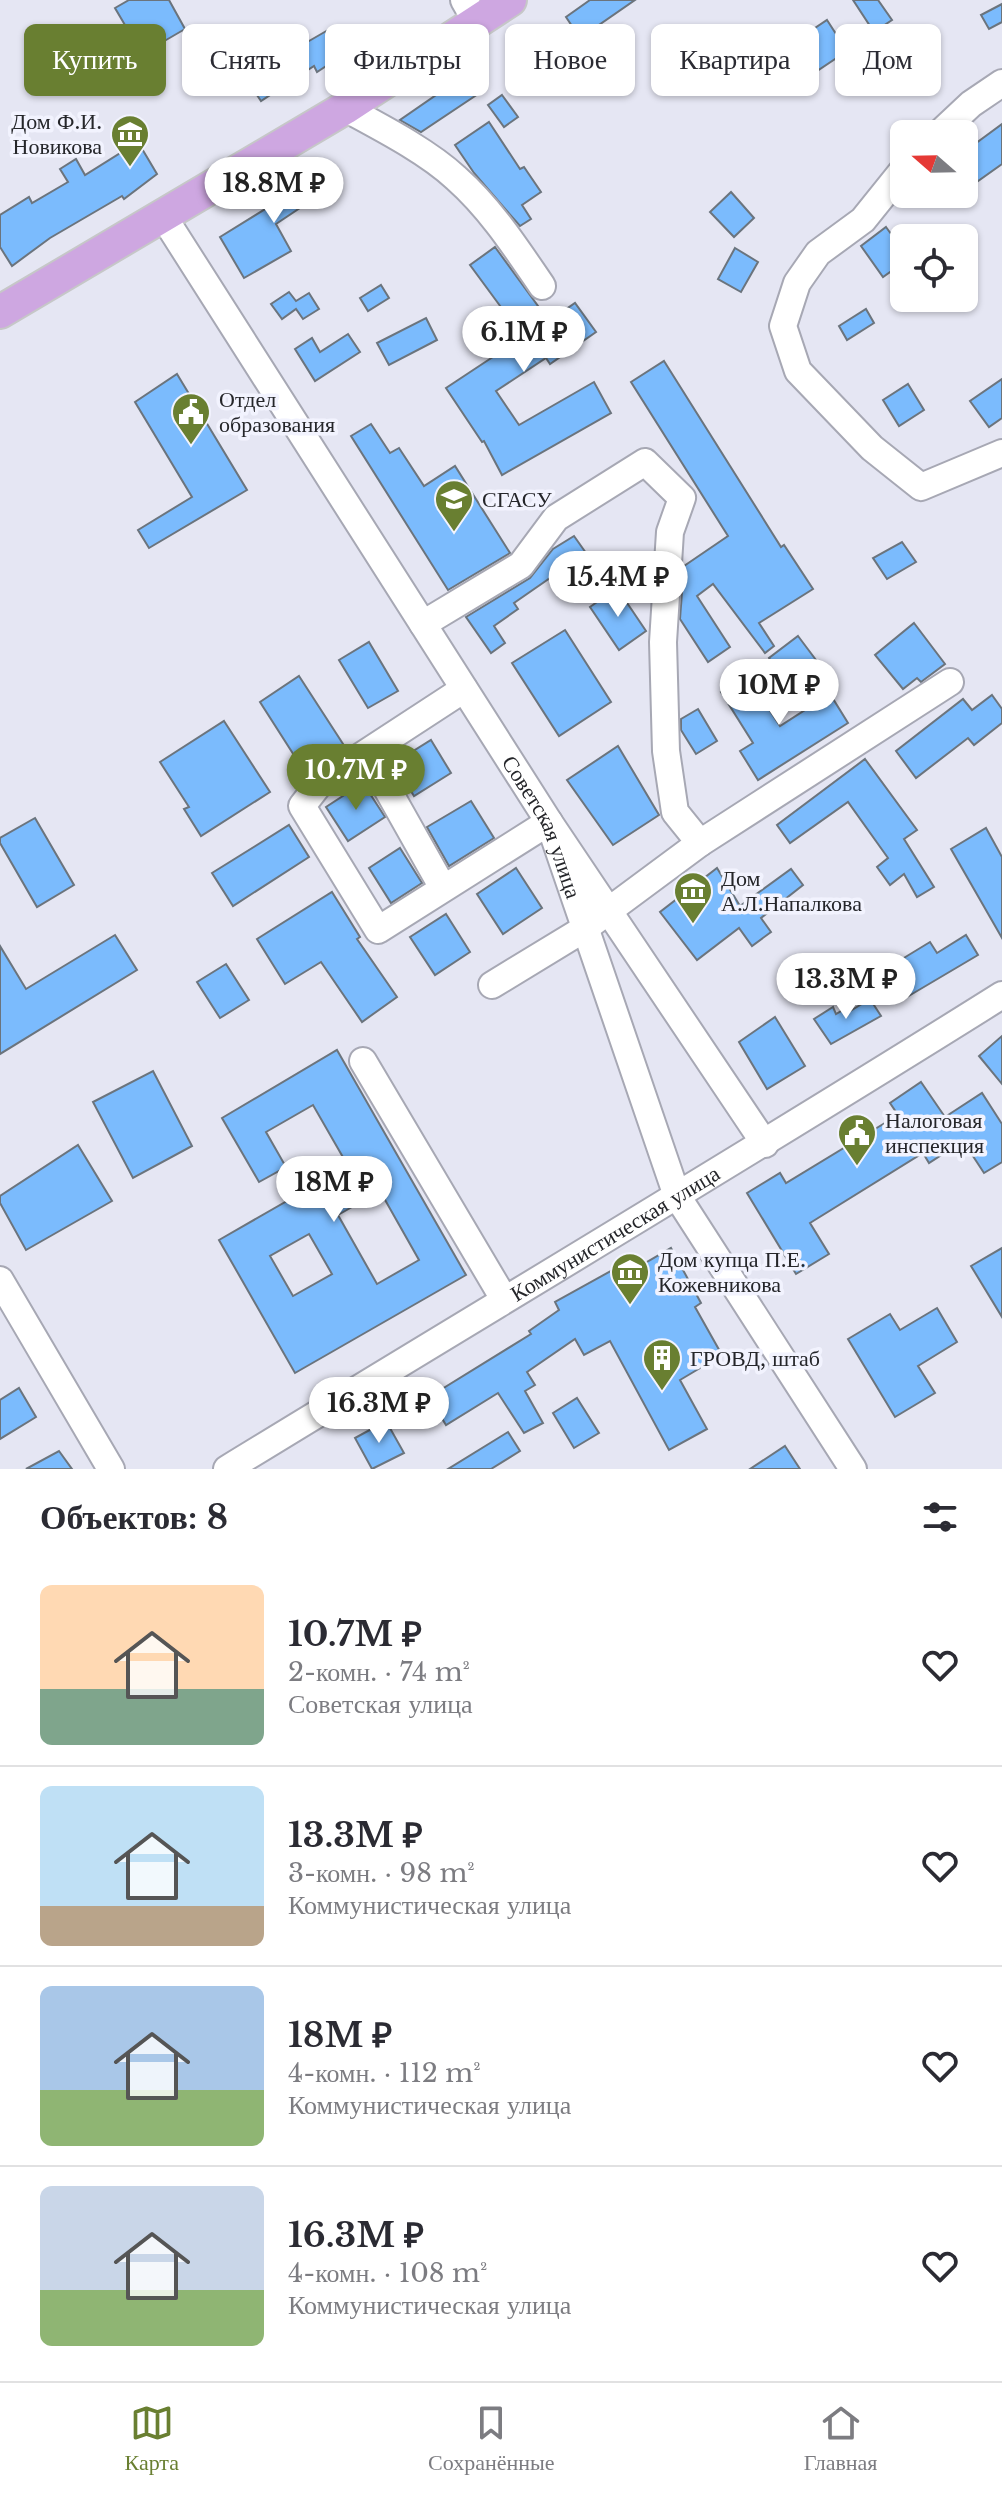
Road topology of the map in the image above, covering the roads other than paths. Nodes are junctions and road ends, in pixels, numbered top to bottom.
1 (510, 0) edge
2 (470, 10) edge
3 (1002, 83) edge
4 (345, 108) junction
5 (954, 120) edge
6 (890, 186) edge
7 (163, 216) junction
8 (542, 286) dead end
9 (0, 312) edge
10 (1002, 453) edge
11 (423, 624) junction
12 (950, 682) dead end
13 (464, 689) junction
14 (367, 753) junction
15 (549, 822) junction
16 (700, 843) junction
17 (443, 888) junction
18 (609, 910) junction
19 (584, 929) junction
20 (492, 985) dead end
21 (1002, 995) edge
22 (363, 1061) dead end
23 (765, 1144) junction
24 (677, 1196) junction
25 (0, 1280) edge
26 (504, 1299) junction
27 (111, 1469) edge
28 (227, 1469) edge
29 (853, 1469) edge

1 - 2 main road
2 - 4 main road
3 - 5 street
4 - 7 main road
4 - 8 street
6 - 10 street
7 - 9 main road
7 - 11 street, Советская улица
11 - 13 street, Советская улица
11 - 16 street
12 - 16 street
13 - 14 street
13 - 15 street, Советская улица
14 - 17 street
14 - 17 street
15 - 17 street
15 - 18 street
15 - 19 street, Советская улица
16 - 18 street
18 - 19 street
18 - 23 street
19 - 20 street
19 - 24 street, Советская улица
21 - 23 street, Коммунистическая улица
22 - 26 street
23 - 24 street, Коммунистическая улица
24 - 26 street, Коммунистическая улица
24 - 29 street, Советская улица
25 - 27 street
26 - 28 street, Коммунистическая улица

